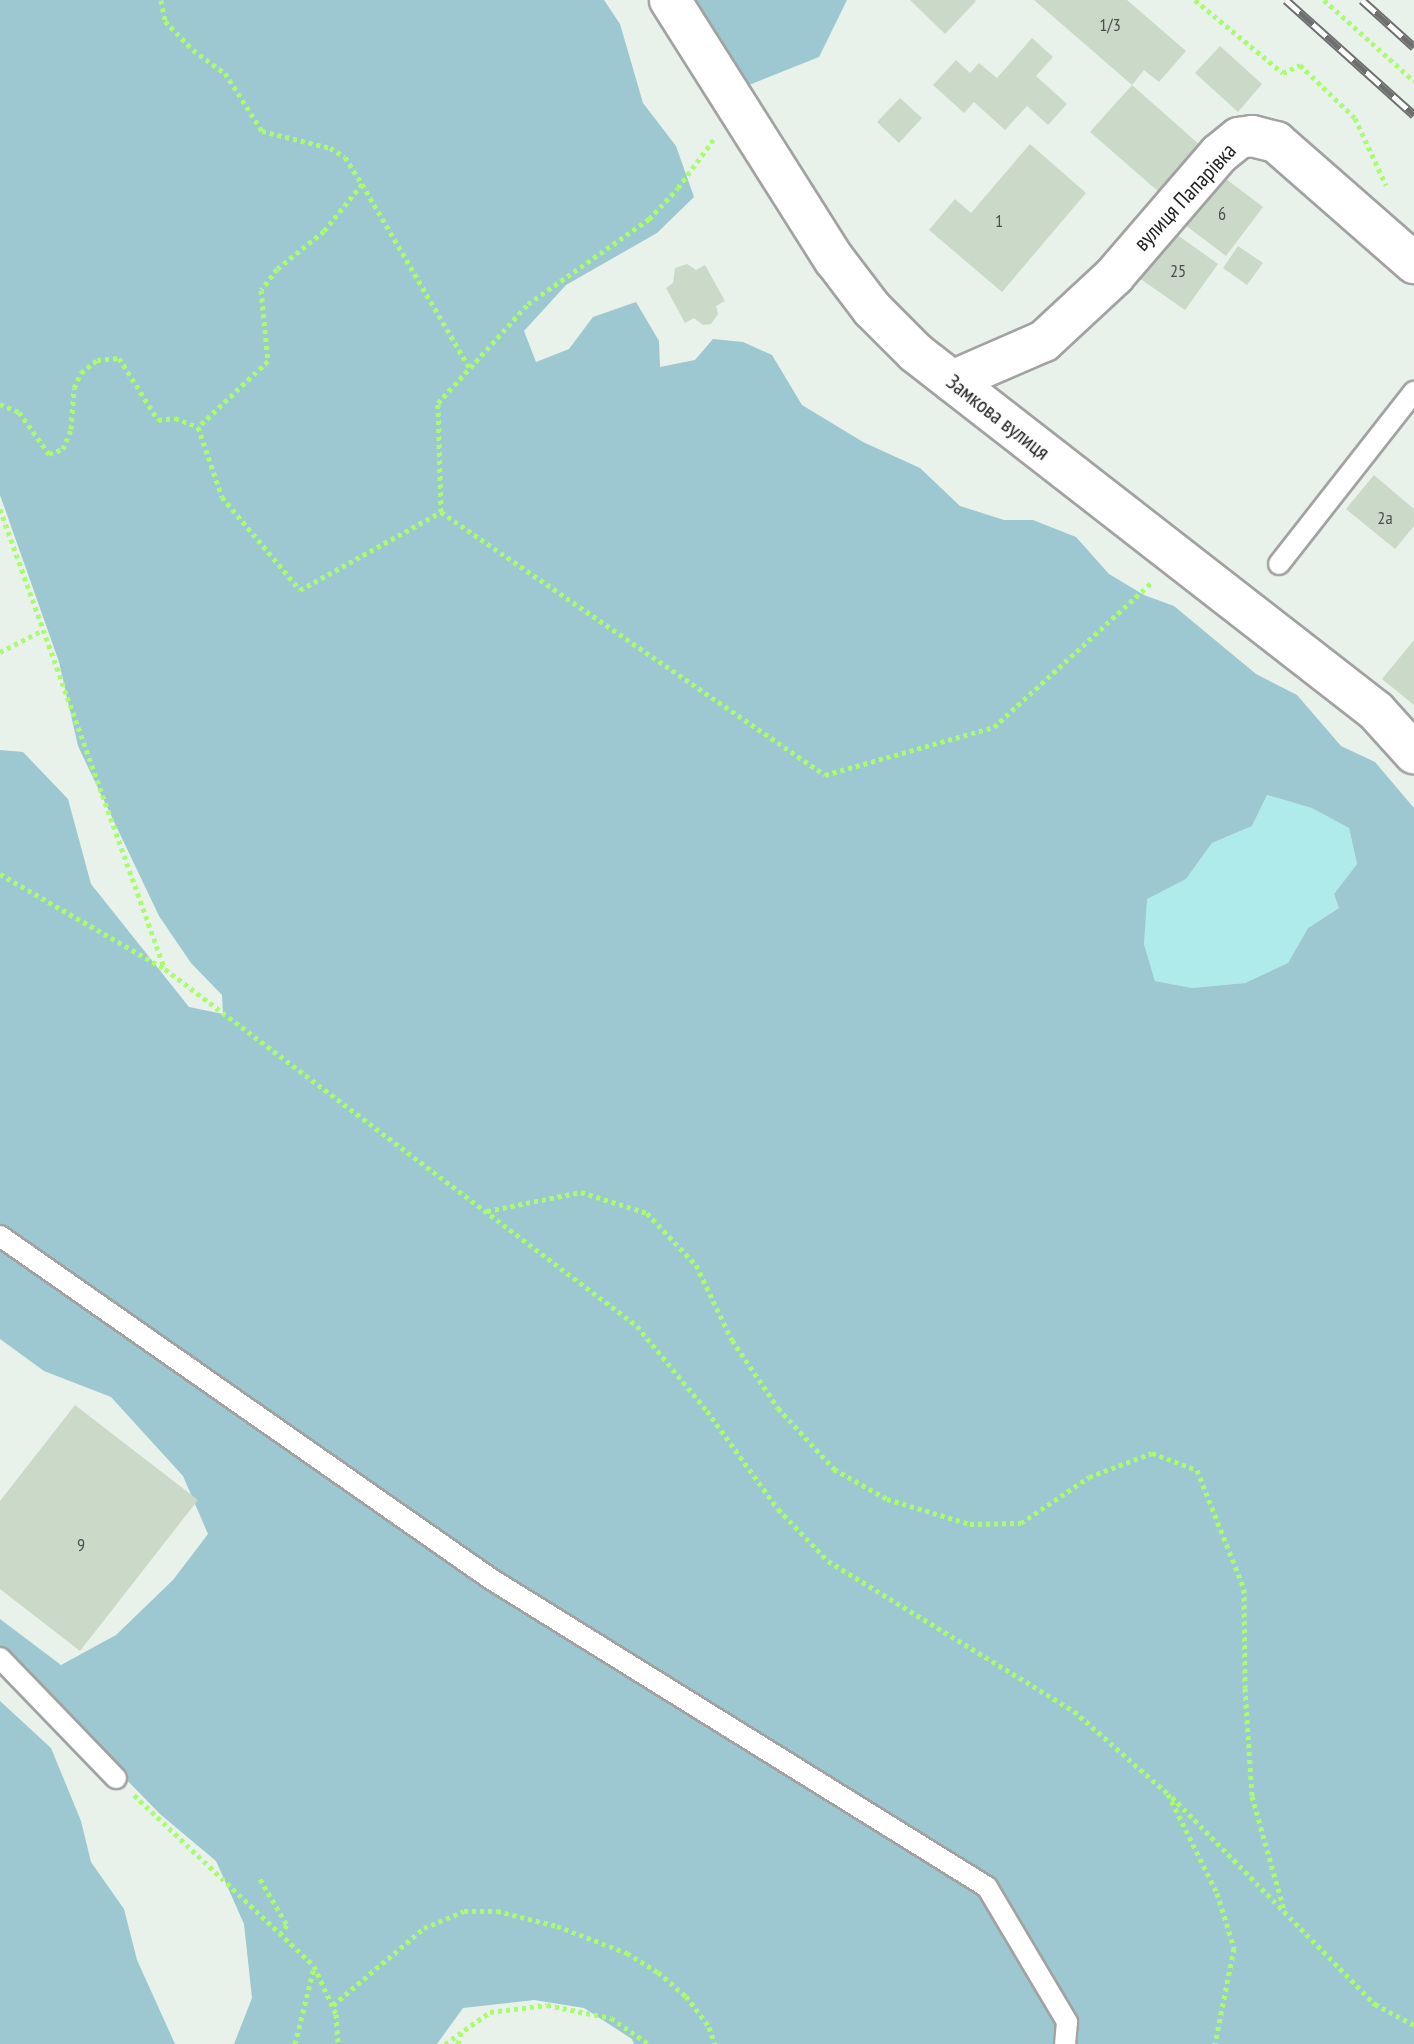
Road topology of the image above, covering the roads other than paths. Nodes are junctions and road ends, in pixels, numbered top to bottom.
1 (670, 0) edge
2 (1414, 263) edge
3 (952, 381) junction
4 (1414, 392) edge
5 (1279, 564) dead end
6 (1414, 753) edge
7 (0, 1236) edge
8 (0, 1658) edge
9 (116, 1778) road end
10 (1065, 2044) edge

1 - 3 street, Замкова вулиця
2 - 3 street, вулиця Папарівка
3 - 6 street, Замкова вулиця
4 - 5 lane
7 - 10 lane
8 - 9 lane

